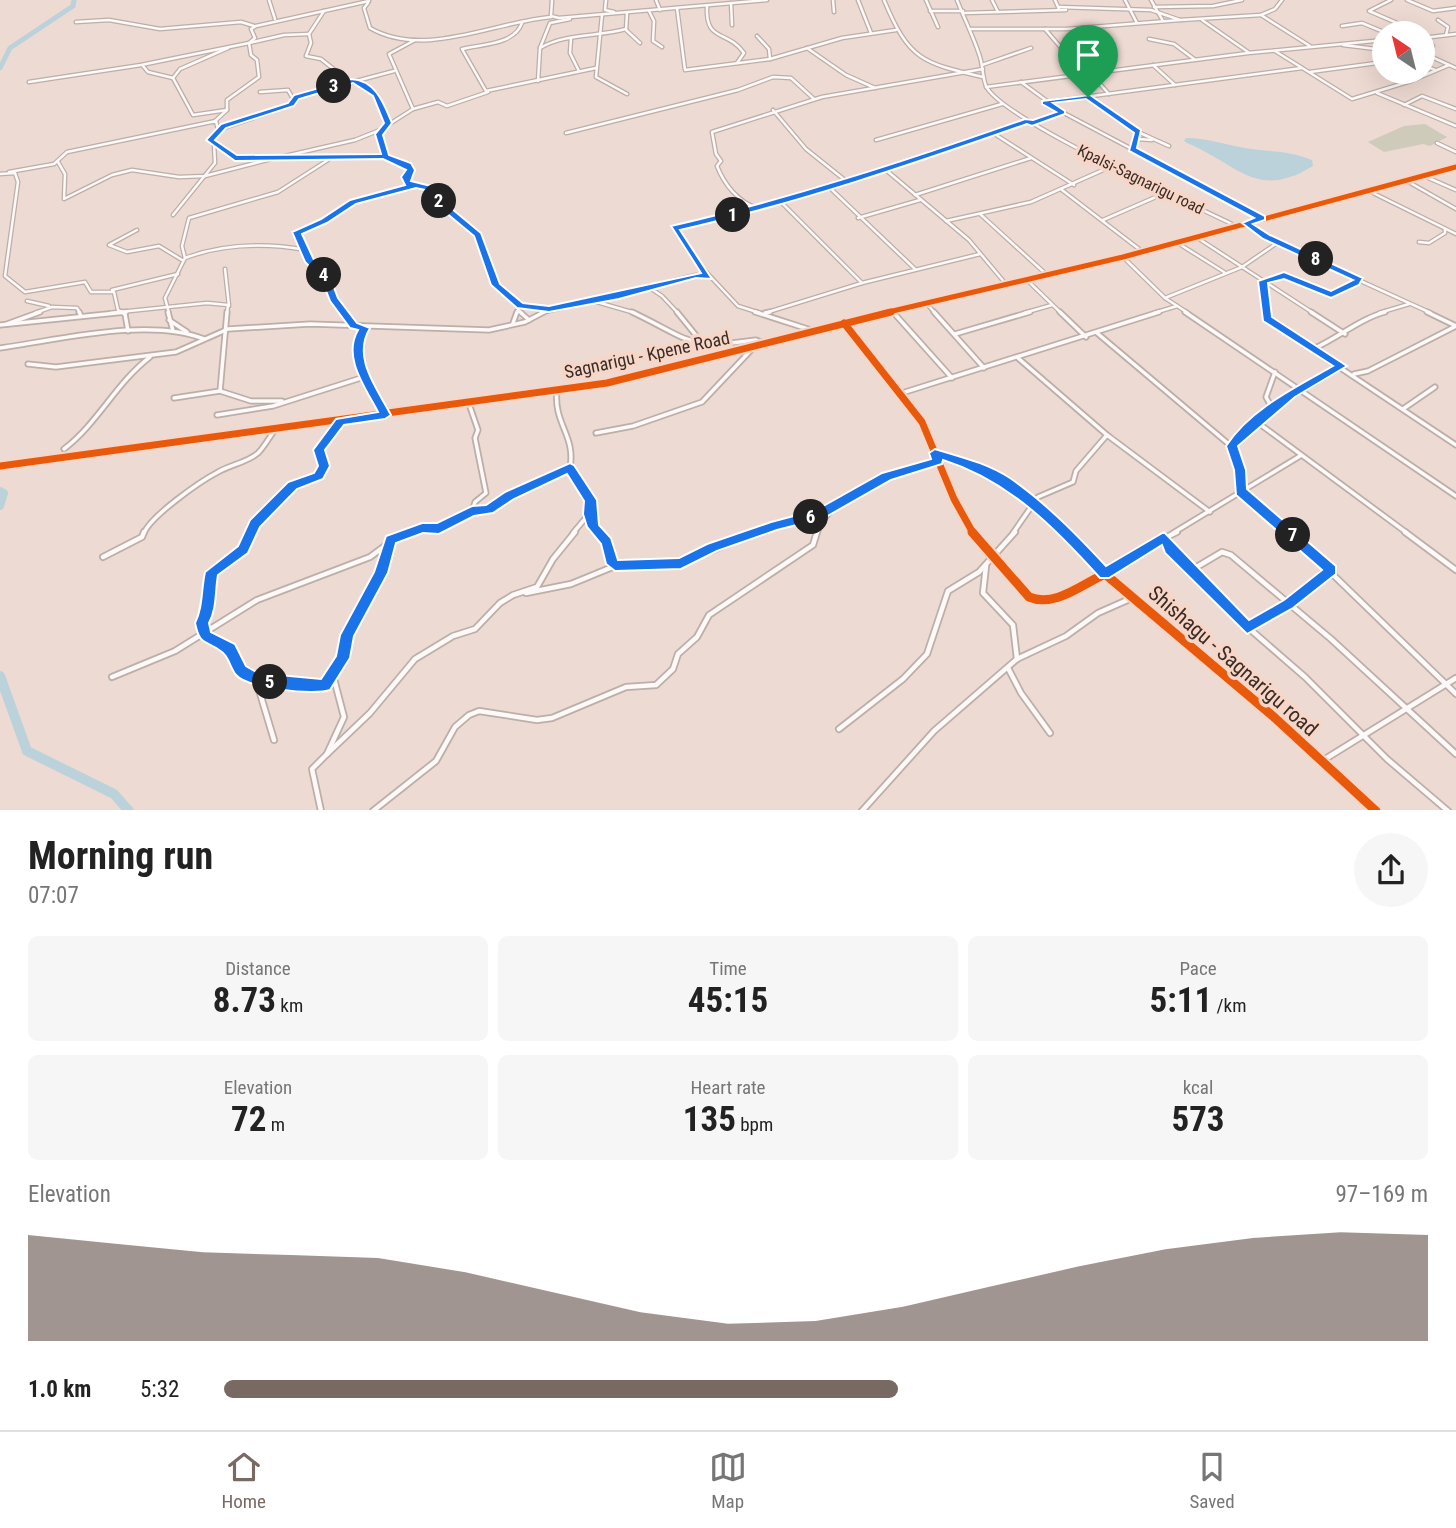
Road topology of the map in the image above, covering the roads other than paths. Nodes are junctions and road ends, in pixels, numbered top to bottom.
1 (269, 0) edge
2 (552, 0) edge
3 (606, 0) edge
4 (656, 0) edge
5 (717, 0) edge
6 (767, 0) edge
7 (832, 0) edge
8 (858, 0) edge
9 (884, 0) edge
10 (926, 0) edge
11 (957, 0) edge
12 (992, 0) edge
13 (1055, 0) edge
14 (1125, 0) edge
15 (1151, 0) edge
16 (1242, 0) edge
17 (1282, 0) edge
18 (1391, 0) edge
19 (1407, 0) edge
20 (370, 1) edge
21 (731, 3) junction
22 (719, 4) junction
23 (707, 6) junction
24 (677, 8) junction
25 (1456, 8) edge
26 (1060, 9) junction
27 (1129, 9) junction
28 (1155, 9) junction
29 (660, 10) junction
30 (324, 11) junction
31 (649, 11) junction
32 (930, 11) junction
33 (995, 11) junction
34 (834, 12) dead end
35 (963, 12) junction
36 (619, 13) junction
37 (627, 13) junction
38 (602, 15) junction
39 (1261, 15) junction
40 (551, 17) junction
41 (571, 18) junction
42 (1201, 19) junction
43 (1163, 20) junction
44 (1180, 20) junction
45 (1438, 20) dead end
46 (1391, 21) edge
47 (76, 22) dead end
48 (270, 22) junction
49 (522, 23) junction
50 (1137, 23) junction
51 (732, 25) dead end
52 (256, 26) junction
53 (1342, 26) dead end
54 (938, 27) dead end
55 (1372, 27) edge
56 (626, 29) junction
57 (970, 29) junction
58 (1045, 29) junction
59 (896, 30) junction
60 (871, 33) junction
61 (309, 34) junction
62 (599, 35) junction
63 (1452, 35) edge
64 (757, 36) dead end
65 (571, 38) junction
66 (1149, 39) dead end
67 (416, 40) junction
68 (1454, 40) dead end
69 (1372, 41) edge
70 (249, 43) junction
71 (640, 43) dead end
72 (1338, 44) junction
73 (234, 45) junction
74 (1310, 46) junction
75 (662, 47) dead end
76 (540, 48) junction
77 (807, 48) junction
78 (1031, 48) dead end
79 (1372, 48) edge
80 (1273, 50) junction
81 (1248, 52) junction
82 (1435, 58) edge
83 (769, 59) junction
84 (1194, 59) junction
85 (737, 63) junction
86 (1152, 64) junction
87 (1372, 64) edge
88 (141, 65) junction
89 (1449, 65) junction
90 (983, 67) junction
91 (596, 68) junction
92 (1079, 68) dead end
93 (1302, 68) junction
94 (1456, 68) edge
95 (394, 71) junction
96 (579, 71) junction
97 (1105, 71) junction
98 (1437, 71) joint
99 (964, 72) junction
100 (1308, 72) junction
101 (1090, 73) junction
102 (1072, 75) junction
103 (984, 76) junction
104 (173, 78) junction
105 (354, 80) junction
106 (538, 81) junction
107 (29, 82) dead end
108 (346, 82) junction
109 (1021, 82) junction
110 (1175, 85) junction
111 (986, 86) junction
112 (885, 88) junction
113 (490, 91) junction
114 (260, 92) dead end
115 (1376, 92) junction
116 (627, 94) dead end
117 (1109, 94) junction
118 (296, 97) junction
119 (1088, 97) junction
120 (814, 99) junction
121 (1045, 102) junction
122 (1003, 103) junction
123 (1404, 105) junction
124 (413, 109) junction
125 (1456, 109) edge
126 (227, 110) junction
127 (773, 110) junction
128 (764, 113) junction
129 (1062, 113) junction
130 (776, 116) junction
131 (1028, 121) junction
132 (214, 122) junction
133 (388, 123) junction
134 (1032, 123) junction
135 (1456, 126) edge
136 (218, 130) junction
137 (380, 130) junction
138 (566, 132) dead end
139 (1139, 132) junction
140 (992, 133) junction
141 (1138, 139) junction
142 (876, 140) dead end
143 (1158, 141) junction
144 (1437, 143) dead end
145 (214, 144) junction
146 (1170, 146) dead end
147 (1132, 149) junction
148 (1456, 152) edge
149 (385, 156) junction
150 (277, 158) junction
151 (330, 158) junction
152 (1031, 158) junction
153 (58, 162) junction
154 (1112, 166) junction
155 (1456, 167) edge
156 (886, 170) junction
157 (9, 172) junction
158 (0, 174) edge
159 (1422, 175) junction
160 (205, 176) junction
161 (1405, 180) junction
162 (848, 181) junction
163 (1074, 185) junction
164 (413, 186) junction
165 (829, 187) junction
166 (1062, 190) junction
167 (1365, 190) junction
168 (1456, 190) edge
169 (1166, 192) junction
170 (915, 195) junction
171 (921, 200) junction
172 (781, 202) junction
173 (757, 208) junction
174 (1456, 209) edge
175 (980, 214) junction
176 (173, 215) dead end
177 (859, 218) junction
178 (1262, 218) junction
179 (1103, 220) junction
180 (946, 221) junction
181 (1246, 223) junction
182 (1236, 226) junction
183 (1444, 228) junction
184 (137, 230) dead end
185 (1456, 234) edge
186 (1194, 236) junction
187 (1175, 242) junction
188 (1419, 242) dead end
189 (1278, 243) junction
190 (306, 250) junction
191 (1143, 252) junction
192 (980, 254) junction
193 (1123, 257) junction
194 (183, 259) junction
195 (1242, 267) junction
196 (225, 269) dead end
197 (915, 269) junction
198 (1224, 272) junction
199 (178, 274) junction
200 (1046, 274) junction
201 (709, 277) junction
202 (1025, 278) junction
203 (1359, 278) junction
204 (1263, 281) junction
205 (862, 283) junction
206 (1005, 283) junction
207 (648, 288) junction
208 (106, 291) junction
209 (1166, 298) junction
210 (27, 301) dead end
211 (592, 302) junction
212 (925, 302) junction
213 (1410, 303) junction
214 (1052, 305) junction
215 (1177, 306) junction
216 (52, 307) junction
217 (168, 307) junction
218 (229, 308) junction
219 (519, 308) junction
220 (549, 309) junction
221 (892, 311) junction
222 (123, 312) junction
223 (763, 313) junction
224 (81, 317) junction
225 (169, 320) junction
226 (529, 320) junction
227 (844, 323) junction
228 (513, 324) junction
229 (3, 325) edge
230 (353, 325) junction
231 (364, 328) junction
232 (228, 330) junction
233 (128, 331) junction
234 (173, 331) junction
235 (813, 331) junction
236 (187, 332) junction
237 (1097, 333) junction
238 (955, 334) junction
239 (1345, 334) junction
240 (1086, 337) junction
241 (206, 339) junction
242 (765, 344) junction
243 (704, 346) junction
244 (0, 348) edge
245 (753, 348) junction
246 (1315, 348) junction
247 (153, 355) junction
248 (1017, 358) junction
249 (28, 364) dead end
250 (1342, 366) junction
251 (984, 368) junction
252 (1275, 372) junction
253 (1354, 374) junction
254 (364, 377) junction
255 (952, 378) junction
256 (1435, 387) dead end
257 (1302, 388) junction
258 (557, 390) junction
259 (220, 391) junction
260 (902, 393) junction
261 (174, 398) dead end
262 (282, 401) junction
263 (469, 404) junction
264 (1403, 409) junction
265 (1273, 410) junction
266 (217, 415) dead end
267 (385, 415) junction
268 (340, 422) junction
269 (1257, 422) junction
270 (274, 431) junction
271 (596, 433) dead end
272 (1107, 435) junction
273 (1456, 445) edge
274 (1231, 446) junction
275 (64, 449) dead end
276 (935, 453) junction
277 (1300, 456) junction
278 (937, 461) junction
279 (0, 466) edge
280 (570, 468) junction
281 (1240, 491) junction
282 (1456, 496) edge
283 (1033, 504) junction
284 (839, 505) junction
285 (472, 511) junction
286 (1210, 512) junction
287 (589, 514) junction
288 (1164, 537) junction
289 (387, 546) junction
290 (103, 557) dead end
291 (992, 558) junction
292 (987, 564) junction
293 (615, 566) junction
294 (1332, 570) junction
295 (1456, 570) edge
296 (1190, 571) junction
297 (1105, 574) junction
298 (524, 592) junction
299 (1132, 598) junction
300 (1289, 604) junction
301 (1247, 628) junction
302 (203, 632) junction
303 (1017, 659) junction
304 (1008, 668) junction
305 (333, 675) junction
306 (112, 677) dead end
307 (1456, 678) edge
308 (256, 680) junction
309 (1446, 685) junction
310 (1456, 694) edge
311 (1406, 707) junction
312 (839, 729) dead end
313 (1050, 733) dead end
314 (1361, 734) junction
315 (274, 740) dead end
316 (327, 754) junction
317 (1456, 754) edge
318 (1322, 761) junction
319 (321, 810) edge
320 (373, 810) edge
321 (862, 810) edge
322 (1376, 810) edge
323 (1448, 810) edge

1 - 48 street
2 - 40 street
3 - 36 street
4 - 29 street
5 - 22 street
6 - 21 street
7 - 34 street
8 - 60 street
9 - 59 street
10 - 32 street
11 - 35 street
12 - 33 street
13 - 26 street
14 - 27 street
15 - 28 street
16 - 28 street
17 - 39 street
18 - 46 street
19 - 25 street
20 - 30 street
20 - 67 street
21 - 22 street
21 - 51 street
22 - 23 street
23 - 24 street
23 - 85 street
24 - 29 street
24 - 85 street
26 - 27 street
26 - 33 street
27 - 28 street
27 - 50 street
28 - 43 street
28 - 44 street
29 - 31 street
30 - 48 street
30 - 61 street
31 - 37 street
31 - 75 street
32 - 35 street
32 - 54 street
33 - 35 street
35 - 57 street
36 - 37 street
36 - 38 street
37 - 56 street
38 - 41 street
38 - 62 street
39 - 42 street
39 - 74 street
40 - 41 street
40 - 49 street
41 - 76 street
42 - 44 street
42 - 81 street
43 - 44 street
43 - 50 street
45 - 63 street
47 - 52 street
48 - 52 street
49 - 67 street
49 - 113 street
50 - 58 street
52 - 70 street
53 - 55 street
56 - 62 street
56 - 71 street
57 - 58 street
57 - 90 street
58 - 102 street
59 - 60 street
59 - 99 street
60 - 77 street
61 - 70 street
61 - 108 street
62 - 65 street
62 - 91 street
63 - 68 street
64 - 83 street
65 - 76 street
65 - 96 street
66 - 84 street
67 - 95 street
69 - 72 street
70 - 73 street
70 - 126 street
72 - 74 street
72 - 79 street
73 - 88 street
73 - 104 street
74 - 80 street
76 - 106 street
77 - 83 street
77 - 112 street
78 - 90 street
80 - 81 street
80 - 93 street
81 - 84 street
82 - 89 street
83 - 85 street
84 - 86 street
86 - 97 street
86 - 110 street
87 - 100 street
88 - 104 street
88 - 107 street
89 - 94 street
89 - 98 street
90 - 99 street
90 - 103 street
91 - 96 street
91 - 116 street
92 - 97 street
93 - 100 street
93 - 110 street
95 - 105 street
95 - 124 street
96 - 106 street
97 - 101 street
98 - 115 street
99 - 103 street
99 - 112 street
100 - 115 street
101 - 102 street
101 - 117 street
102 - 109 street
103 - 111 street
104 - 126 street
105 - 108 street
105 - 133 street
106 - 113 street
108 - 118 street
109 - 111 street
109 - 121 street
110 - 117 street
111 - 122 street, Kpalsi-Sagnarigu road
112 - 120 street
113 - 124 street
114 - 118 street
115 - 123 street
117 - 119 street
118 - 136 street
119 - 121 street
119 - 139 street
120 - 127 street
120 - 138 street
121 - 129 street
122 - 131 street, Kpalsi-Sagnarigu road
122 - 142 street
123 - 125 street
123 - 135 street
124 - 133 street
126 - 132 street
127 - 128 street
127 - 130 street
128 - 130 street
128 - 173 street
129 - 134 street
129 - 147 street
130 - 162 street
131 - 134 street, Kpalsi-Sagnarigu road
131 - 140 street
132 - 136 street
132 - 153 street
133 - 137 street
134 - 154 street, Kpalsi-Sagnarigu road
136 - 145 street
137 - 149 street
137 - 150 street
139 - 141 street
139 - 143 street
140 - 152 street
140 - 156 street
141 - 143 street
141 - 147 street
143 - 146 street
144 - 148 street
145 - 150 street
145 - 160 street
147 - 178 street
149 - 151 street
149 - 164 street
150 - 151 street
150 - 160 street
151 - 194 street
152 - 163 street
152 - 170 street
153 - 157 street
153 - 160 street
154 - 163 street
154 - 169 street, Kpalsi-Sagnarigu road
155 - 159 street, Sagnarigu - Kpene Road
156 - 162 street
156 - 170 street
157 - 158 street
157 - 208 street
159 - 161 street, Sagnarigu - Kpene Road
159 - 168 street
160 - 176 street
161 - 167 street, Sagnarigu - Kpene Road
161 - 174 street
162 - 165 street
163 - 166 street
164 - 190 street
164 - 219 street
165 - 172 street
165 - 177 street
166 - 175 street
166 - 179 street
167 - 178 street, Sagnarigu - Kpene Road
167 - 183 street
169 - 179 street
169 - 182 street, Kpalsi-Sagnarigu road
170 - 171 street
171 - 177 street
171 - 180 street
172 - 173 street
172 - 205 street
173 - 201 street
175 - 180 street
175 - 200 street
177 - 197 street
178 - 181 street, Sagnarigu - Kpene Road
179 - 191 street
180 - 192 street
181 - 182 street, Sagnarigu - Kpene Road
181 - 189 street
182 - 186 street, Sagnarigu - Kpene Road
183 - 185 street
183 - 188 street
184 - 194 street
186 - 187 street, Sagnarigu - Kpene Road
186 - 195 street
187 - 191 street, Sagnarigu - Kpene Road
187 - 198 street
189 - 195 street
189 - 203 street
190 - 194 street
190 - 230 street
191 - 193 street, Sagnarigu - Kpene Road
192 - 197 street
192 - 206 street
193 - 200 street, Sagnarigu - Kpene Road
193 - 209 street
194 - 199 street
195 - 198 street
195 - 204 street
196 - 218 street
197 - 205 street
198 - 209 street
199 - 208 street
199 - 217 street
200 - 202 street, Sagnarigu - Kpene Road
201 - 207 street
201 - 223 street
202 - 206 street, Sagnarigu - Kpene Road
202 - 214 street
203 - 204 street
203 - 213 street
204 - 239 street
204 - 246 street
205 - 223 street
206 - 212 street, Sagnarigu - Kpene Road
207 - 211 street
207 - 243 street
208 - 222 street
209 - 215 street
210 - 216 street
211 - 220 street
211 - 243 street
212 - 221 street, Sagnarigu - Kpene Road
212 - 238 street
213 - 239 street
213 - 253 street
214 - 238 street
214 - 240 street
215 - 237 street
215 - 252 street
216 - 224 street
216 - 229 street
217 - 218 street
217 - 222 street
217 - 225 street
218 - 232 street
219 - 220 street
219 - 226 street
219 - 228 street
220 - 226 street
221 - 227 street, Sagnarigu - Kpene Road
221 - 255 street
222 - 224 street
222 - 233 street
223 - 235 street
224 - 229 street
225 - 234 street
225 - 236 street
226 - 228 street
227 - 235 street, Sagnarigu - Kpene Road
227 - 260 street
228 - 231 street
230 - 231 street
230 - 232 street
231 - 254 street
232 - 241 street
232 - 259 street
233 - 234 street
233 - 244 street
234 - 236 street
235 - 242 street, Sagnarigu - Kpene Road
236 - 241 street
237 - 240 street
237 - 274 street
238 - 251 street
239 - 246 street
240 - 248 street
241 - 247 street
242 - 243 street
242 - 245 street, Sagnarigu - Kpene Road
245 - 258 street, Sagnarigu - Kpene Road
245 - 271 street
246 - 250 street
247 - 249 street
247 - 275 street
248 - 251 street
248 - 272 street
250 - 253 street
250 - 257 street
251 - 255 street
252 - 257 street
252 - 265 street
253 - 264 street
254 - 262 street
254 - 267 street
255 - 260 street
256 - 264 street
257 - 265 street
257 - 282 street
258 - 263 street, Sagnarigu - Kpene Road
258 - 280 street
259 - 261 street
259 - 262 street
260 - 276 street
262 - 266 street
263 - 267 street, Sagnarigu - Kpene Road
263 - 285 street
264 - 273 street
265 - 269 street
267 - 268 street, Sagnarigu - Kpene Road
268 - 270 street, Sagnarigu - Kpene Road
268 - 302 street
269 - 274 street
269 - 277 street
270 - 279 street, Sagnarigu - Kpene Road
270 - 290 street
272 - 283 street
272 - 286 street
274 - 281 street
276 - 278 street
276 - 283 street, Shishagu - Sagnarigu road
277 - 281 street
277 - 295 street
278 - 284 street
278 - 291 street
280 - 285 street
280 - 287 street
281 - 286 street
281 - 294 street
283 - 291 street
283 - 297 street, Shishagu - Sagnarigu road
284 - 293 street
284 - 320 street
285 - 289 street
286 - 288 street
287 - 293 street
287 - 298 street
288 - 296 street
288 - 297 street
289 - 302 street
289 - 305 street
291 - 292 street
291 - 297 street
292 - 303 street
292 - 312 street
293 - 298 street
294 - 300 street
294 - 309 street
296 - 300 street
296 - 301 street
297 - 299 street, Shishagu - Sagnarigu road
298 - 316 street
299 - 303 street
299 - 318 street, Shishagu - Sagnarigu road
300 - 301 street
300 - 311 street
301 - 314 street
302 - 306 street
302 - 308 street
303 - 304 street
304 - 313 street
304 - 321 street
305 - 308 street
305 - 316 street
307 - 309 street
308 - 315 street
309 - 310 street
309 - 311 street
311 - 314 street
311 - 317 street
314 - 318 street
314 - 323 street
316 - 319 street
318 - 322 street, Shishagu - Sagnarigu road

